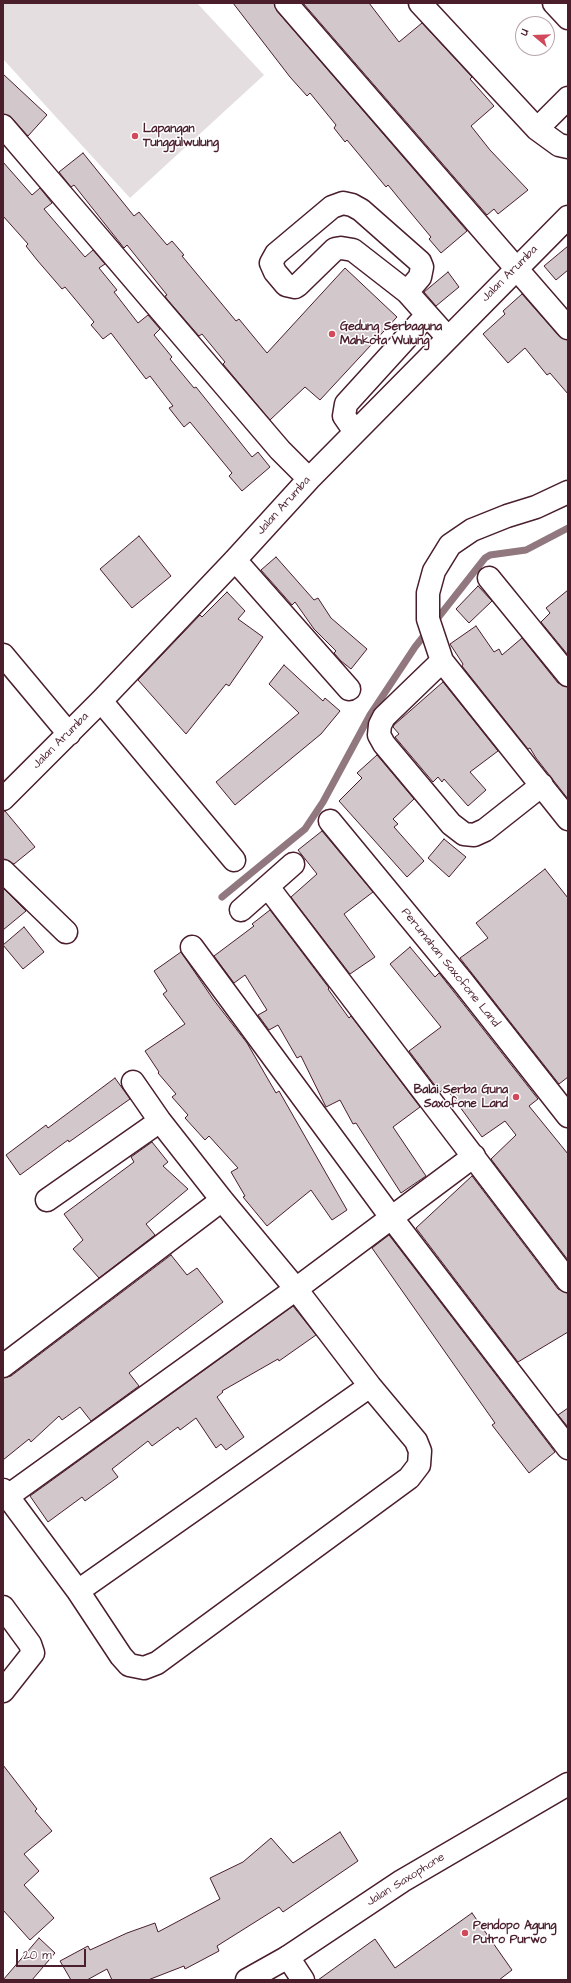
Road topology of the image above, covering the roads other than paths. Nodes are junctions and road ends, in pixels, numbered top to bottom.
1 (286, 3) edge
2 (420, 3) edge
3 (554, 3) edge
4 (568, 18) edge
5 (568, 98) edge
6 (3, 126) edge
7 (537, 129) junction
8 (568, 146) edge
9 (568, 217) edge
10 (313, 222) junction
11 (335, 249) junction
12 (517, 267) junction
13 (407, 292) junction
14 (427, 315) junction
15 (568, 328) edge
16 (448, 338) junction
17 (355, 432) junction
18 (309, 479) junction
19 (568, 492) edge
20 (235, 560) junction
21 (489, 578) dead end
22 (439, 653) junction
23 (3, 655) edge
24 (568, 675) edge
25 (349, 690) dead end
26 (101, 701) junction
27 (69, 734) junction
28 (542, 786) junction
29 (3, 799) edge
30 (568, 819) edge
31 (330, 821) dead end
32 (234, 860) dead end
33 (293, 864) dead end
34 (3, 871) edge
35 (268, 886) junction
36 (241, 910) dead end
37 (66, 932) dead end
38 (192, 948) dead end
39 (133, 1082) dead end
40 (568, 1116) edge
41 (160, 1121) junction
42 (474, 1156) junction
43 (48, 1200) dead end
44 (222, 1200) junction
45 (391, 1217) junction
46 (568, 1281) edge
47 (296, 1289) junction
48 (3, 1366) edge
49 (370, 1386) junction
50 (568, 1448) edge
51 (6, 1493) edge
52 (78, 1591) junction
53 (3, 1607) edge
54 (3, 1691) edge
55 (568, 1784) edge
56 (288, 1957) junction
57 (247, 1980) edge
58 (303, 1980) edge

1 - 12 street
2 - 7 street
3 - 4 street
5 - 7 street
6 - 18 street
7 - 8 street
9 - 12 street, Jalan Arumba
10 - 11 street
10 - 11 street
10 - 13 street
11 - 13 street
12 - 15 street
12 - 16 street, Jalan Arumba
13 - 14 street
14 - 16 street
14 - 17 street
16 - 17 street, Jalan Arumba
17 - 18 street, Jalan Arumba
18 - 20 street, Jalan Arumba
19 - 22 street
20 - 25 street
20 - 26 street, Jalan Arumba
21 - 24 street
22 - 28 street
22 - 28 street
23 - 27 street
26 - 27 street, Jalan Arumba
26 - 32 street
27 - 29 street, Jalan Arumba
28 - 30 street
31 - 40 street, Perumahan Saxofone Land
33 - 35 street
34 - 37 street
35 - 36 street
35 - 42 street
38 - 45 street
39 - 41 street
41 - 43 street
41 - 44 street
42 - 45 street
42 - 46 street
44 - 47 street
44 - 48 street
45 - 47 street
45 - 50 street
47 - 49 street
47 - 51 street
49 - 52 street
49 - 52 street
51 - 52 street
53 - 54 street
55 - 56 street, Jalan Saxophone
56 - 57 street, Jalan Saxophone
56 - 58 street

